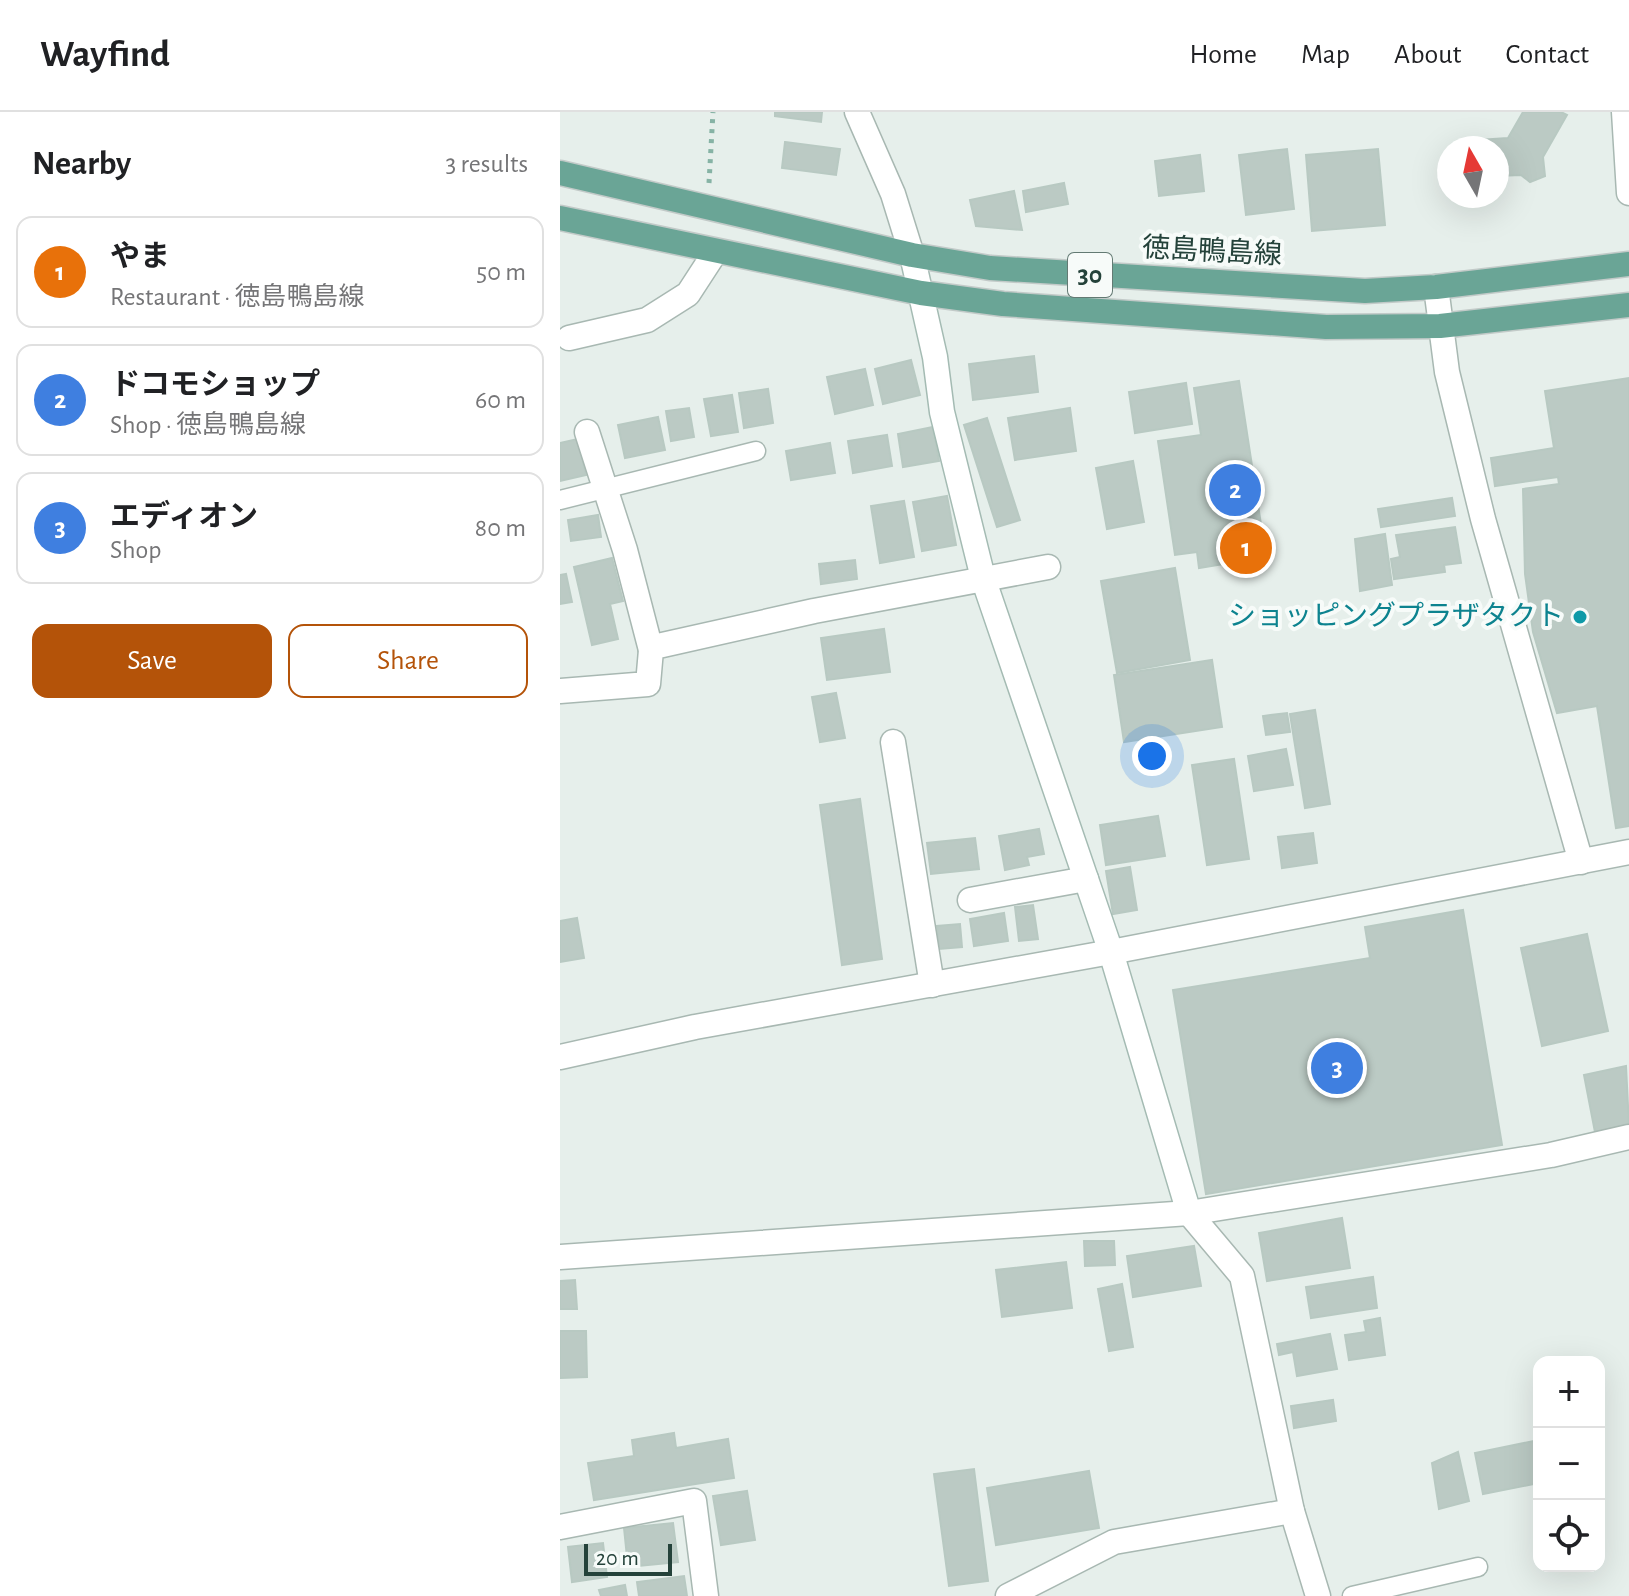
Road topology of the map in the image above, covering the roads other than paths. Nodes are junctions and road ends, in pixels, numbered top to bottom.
1 (857, 112) edge
2 (1624, 112) edge
3 (560, 173) edge
4 (1629, 193) edge
5 (560, 218) edge
6 (716, 251) junction
7 (912, 255) junction
8 (1629, 264) edge
9 (1436, 287) junction
10 (921, 293) junction
11 (1629, 305) edge
12 (1440, 326) junction
13 (569, 338) dead end
14 (587, 432) dead end
15 (756, 451) dead end
16 (605, 488) junction
17 (560, 500) edge
18 (1048, 567) dead end
19 (983, 578) junction
20 (651, 650) junction
21 (560, 691) edge
22 (893, 742) dead end
23 (1629, 852) edge
24 (1581, 862) junction
25 (1086, 879) junction
26 (970, 900) dead end
27 (1111, 952) junction
28 (932, 985) junction
29 (560, 1057) edge
30 (1629, 1137) edge
31 (1189, 1213) junction
32 (560, 1257) edge
33 (1292, 1511) junction
34 (560, 1527) edge
35 (1478, 1567) dead end
36 (706, 1596) edge
37 (1008, 1596) edge
38 (1318, 1596) edge
39 (1352, 1596) edge

1 - 7 street
2 - 4 street
3 - 7 main road, 徳島鴨島線 / 30
5 - 6 main road, 30
6 - 10 main road, 30
6 - 13 street
7 - 9 main road, 徳島鴨島線 / 30
7 - 10 street
8 - 9 main road, 徳島鴨島線 / 30
9 - 12 street
10 - 12 main road, 30
10 - 19 street
11 - 12 main road, 30
12 - 24 street
14 - 16 street
15 - 16 lane
16 - 17 lane
16 - 20 street
18 - 19 street
19 - 20 street
19 - 25 street
20 - 21 street
22 - 28 street
23 - 24 street
24 - 27 street
25 - 26 street
25 - 27 street
27 - 28 street
27 - 31 street
28 - 29 street
30 - 31 street
31 - 32 street
31 - 33 street
33 - 37 street
33 - 38 street
34 - 36 street
35 - 39 lane

